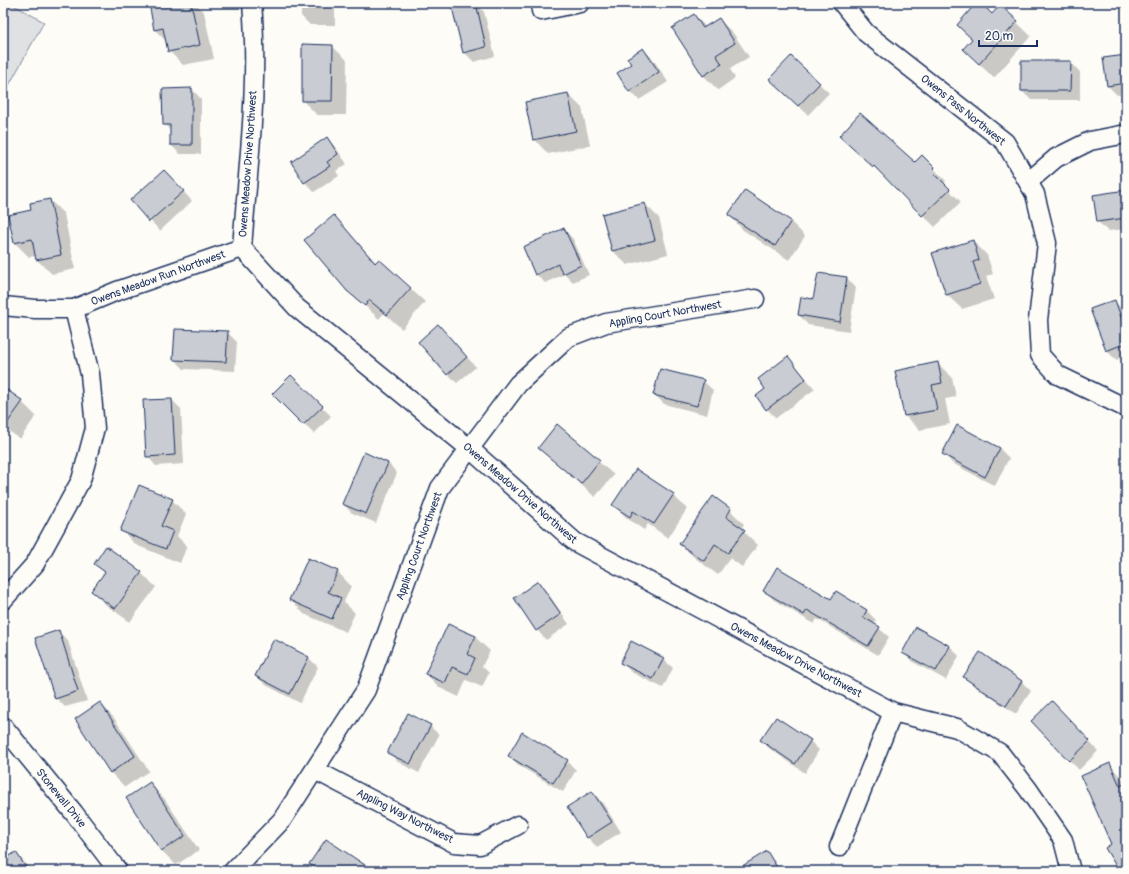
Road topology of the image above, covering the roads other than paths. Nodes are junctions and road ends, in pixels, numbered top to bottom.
1 (252, 3) edge
2 (580, 3) edge
3 (842, 3) edge
4 (541, 11) dead end
5 (1126, 134) edge
6 (1028, 182) junction
7 (242, 248) junction
8 (755, 298) dead end
9 (3, 306) edge
10 (74, 309) junction
11 (1126, 408) edge
12 (470, 449) junction
13 (3, 600) edge
14 (893, 712) junction
15 (3, 726) edge
16 (315, 770) junction
17 (518, 825) dead end
18 (838, 847) dead end
19 (118, 871) edge
20 (233, 871) edge
21 (1071, 871) edge

1 - 7 street, Owens Meadow Drive Northwest
2 - 4 street
3 - 6 street, Owens Pass Northwest
5 - 6 street
6 - 11 street, Owens Pass Northwest
7 - 10 street, Owens Meadow Run Northwest
7 - 12 street, Owens Meadow Drive Northwest
8 - 12 street, Appling Court Northwest
9 - 10 street, Owens Meadow Run Northwest
10 - 13 street
12 - 14 street, Owens Meadow Drive Northwest
12 - 16 street, Appling Court Northwest
14 - 18 street
14 - 21 street, Owens Meadow Drive Northwest
15 - 19 street, Stonewall Drive
16 - 17 street, Appling Way Northwest
16 - 20 street, Appling Court Northwest

